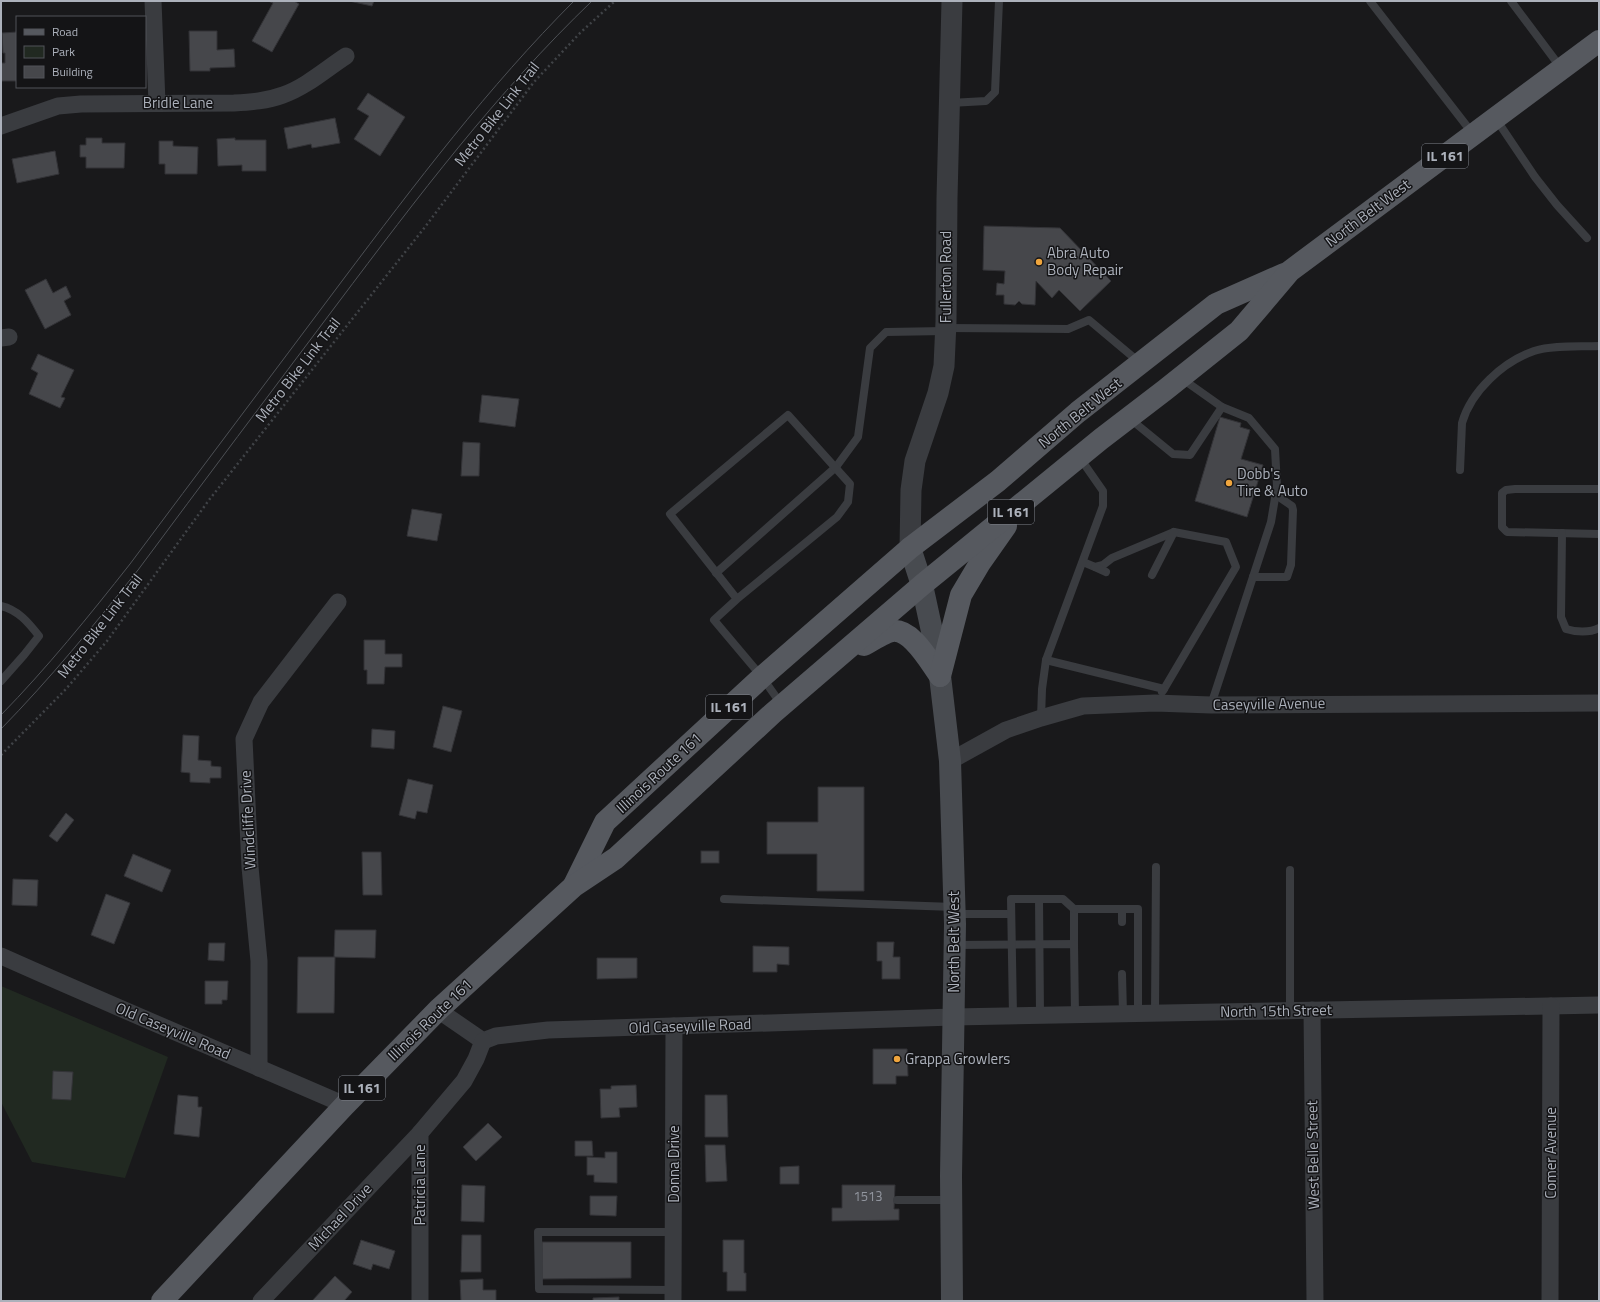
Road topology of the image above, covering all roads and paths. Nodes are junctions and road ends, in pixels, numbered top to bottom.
1 (153, 1) edge
2 (615, 1) edge
3 (952, 1) edge
4 (999, 1) edge
5 (1370, 1) edge
6 (1511, 1) edge
7 (1599, 41) edge
8 (346, 56) dead end
9 (1561, 69) junction
10 (157, 103) junction
11 (949, 103) junction
12 (1495, 118) junction
13 (1, 126) edge
14 (1473, 135) junction
15 (1587, 238) dead end
16 (1290, 271) junction
17 (946, 329) junction
18 (1599, 346) edge
19 (1141, 364) junction
20 (1181, 377) junction
21 (1222, 407) junction
22 (1129, 418) junction
23 (1079, 457) junction
24 (836, 467) junction
25 (1460, 470) dead end
26 (1599, 490) edge
27 (1276, 495) junction
28 (1021, 504) junction
29 (1174, 532) junction
30 (1562, 533) junction
31 (1599, 534) edge
32 (910, 548) junction
33 (1083, 562) junction
34 (1095, 568) junction
35 (1106, 572) dead end
36 (716, 573) junction
37 (1152, 575) dead end
38 (1253, 577) junction
39 (922, 585) junction
40 (737, 599) junction
41 (338, 602) dead end
42 (1, 606) edge
43 (1599, 628) edge
44 (834, 660) junction
45 (1046, 660) junction
46 (940, 676) junction
47 (762, 677) junction
48 (1, 681) edge
49 (1159, 696) junction
50 (1599, 703) edge
51 (782, 705) junction
52 (1211, 705) junction
53 (1041, 718) junction
54 (1, 755) edge
55 (950, 761) junction
56 (1156, 867) dead end
57 (1290, 870) dead end
58 (574, 886) junction
59 (724, 899) dead end
60 (1039, 899) junction
61 (1074, 909) junction
62 (1122, 909) junction
63 (954, 910) junction
64 (1012, 914) junction
65 (1122, 922) dead end
66 (1039, 944) junction
67 (1074, 944) junction
68 (954, 945) junction
69 (1012, 945) junction
70 (1, 956) edge
71 (1122, 974) dead end
72 (1599, 1005) edge
73 (1551, 1006) junction
74 (438, 1010) junction
75 (1290, 1010) junction
76 (1312, 1010) junction
77 (1138, 1014) junction
78 (1040, 1015) junction
79 (1075, 1015) junction
80 (1013, 1016) junction
81 (953, 1017) junction
82 (674, 1026) junction
83 (483, 1041) junction
84 (259, 1068) junction
85 (345, 1105) junction
86 (420, 1133) junction
87 (897, 1200) dead end
88 (951, 1200) junction
89 (674, 1232) junction
90 (674, 1295) edge
91 (162, 1301) edge
92 (261, 1301) edge
93 (420, 1301) edge
94 (952, 1301) edge
95 (1316, 1301) edge
96 (1550, 1301) edge

1 - 10 street
2 - 54 path, Metro Bike Link Trail
3 - 11 street, Fullerton Road
4 - 11 lane
5 - 14 lane
6 - 9 lane
7 - 9 main road, North Belt West / IL 161
8 - 10 street, Bridle Lane
9 - 12 main road, North Belt West / IL 161
10 - 13 street, Bridle Lane
11 - 17 street, Fullerton Road
12 - 14 main road, North Belt West / IL 161
12 - 15 lane
14 - 16 main road, North Belt West / IL 161
16 - 19 main road, North Belt West / IL 161
16 - 20 main road, North Belt West / IL 161
17 - 19 lane
17 - 24 lane
17 - 32 street, Fullerton Road
18 - 25 lane
19 - 32 main road, North Belt West / IL 161
20 - 21 lane
20 - 22 main road, North Belt West / IL 161
21 - 22 lane
21 - 27 lane
22 - 23 main road, North Belt West / IL 161
23 - 28 main road, North Belt West / IL 161
23 - 33 lane
24 - 36 lane
24 - 36 lane
24 - 40 lane
26 - 30 lane
27 - 38 lane
27 - 38 lane
28 - 39 main road, North Belt West / IL 161
28 - 46 main road
29 - 34 lane
29 - 37 lane
29 - 49 lane
30 - 31 lane
30 - 43 lane
32 - 39 main road, North Belt West
32 - 47 main road, Illinois Route 161 / IL 161
33 - 34 lane
33 - 45 lane
34 - 35 lane
36 - 40 lane
38 - 52 lane
39 - 44 main road, Illinois Route 161 / IL 161
39 - 46 main road, North Belt West
40 - 47 lane
41 - 84 street, Windcliffe Drive
42 - 48 lane
44 - 46 main road
44 - 51 main road, Illinois Route 161 / IL 161
45 - 49 lane
45 - 53 lane
46 - 55 main road, North Belt West
47 - 51 lane
47 - 58 main road, Illinois Route 161 / IL 161
49 - 52 street, Caseyville Avenue
49 - 53 street, Caseyville Avenue
50 - 52 street, Caseyville Avenue
51 - 58 main road, Illinois Route 161 / IL 161
53 - 55 street, Caseyville Avenue
55 - 63 main road, North Belt West
56 - 77 lane
57 - 75 lane
58 - 74 main road, Illinois Route 161 / IL 161
59 - 63 lane
60 - 61 lane
60 - 64 lane
60 - 66 lane
61 - 62 lane
61 - 67 lane
62 - 65 lane
62 - 77 lane
63 - 64 lane
63 - 68 main road, North Belt West
64 - 69 lane
66 - 67 lane
66 - 69 lane
66 - 78 lane
67 - 79 lane
68 - 69 lane
68 - 81 main road, North Belt West
69 - 80 lane
70 - 84 street, Old Caseyville Road
71 - 77 lane
72 - 73 street, North 15th Street
73 - 76 street, North 15th Street
73 - 96 street, Comer Avenue
74 - 83 street
74 - 85 main road, Illinois Route 161 / IL 161
75 - 76 street, North 15th Street
75 - 77 street, North 15th Street
76 - 95 street, West Belle Street
77 - 79 street, North 15th Street
78 - 79 street, North 15th Street
78 - 80 street, North 15th Street
80 - 81 street, North 15th Street
81 - 82 street, Old Caseyville Road
81 - 88 main road, North Belt West
82 - 83 street, Old Caseyville Road
82 - 89 street, Donna Drive
83 - 86 street, Patricia Lane
84 - 85 street, Old Caseyville Road
85 - 91 main road, Illinois Route 161 / IL 161
86 - 92 street, Michael Drive
86 - 93 street, Patricia Lane
87 - 88 lane
88 - 94 main road, North Belt West
89 - 90 street, Donna Drive
89 - 90 lane

